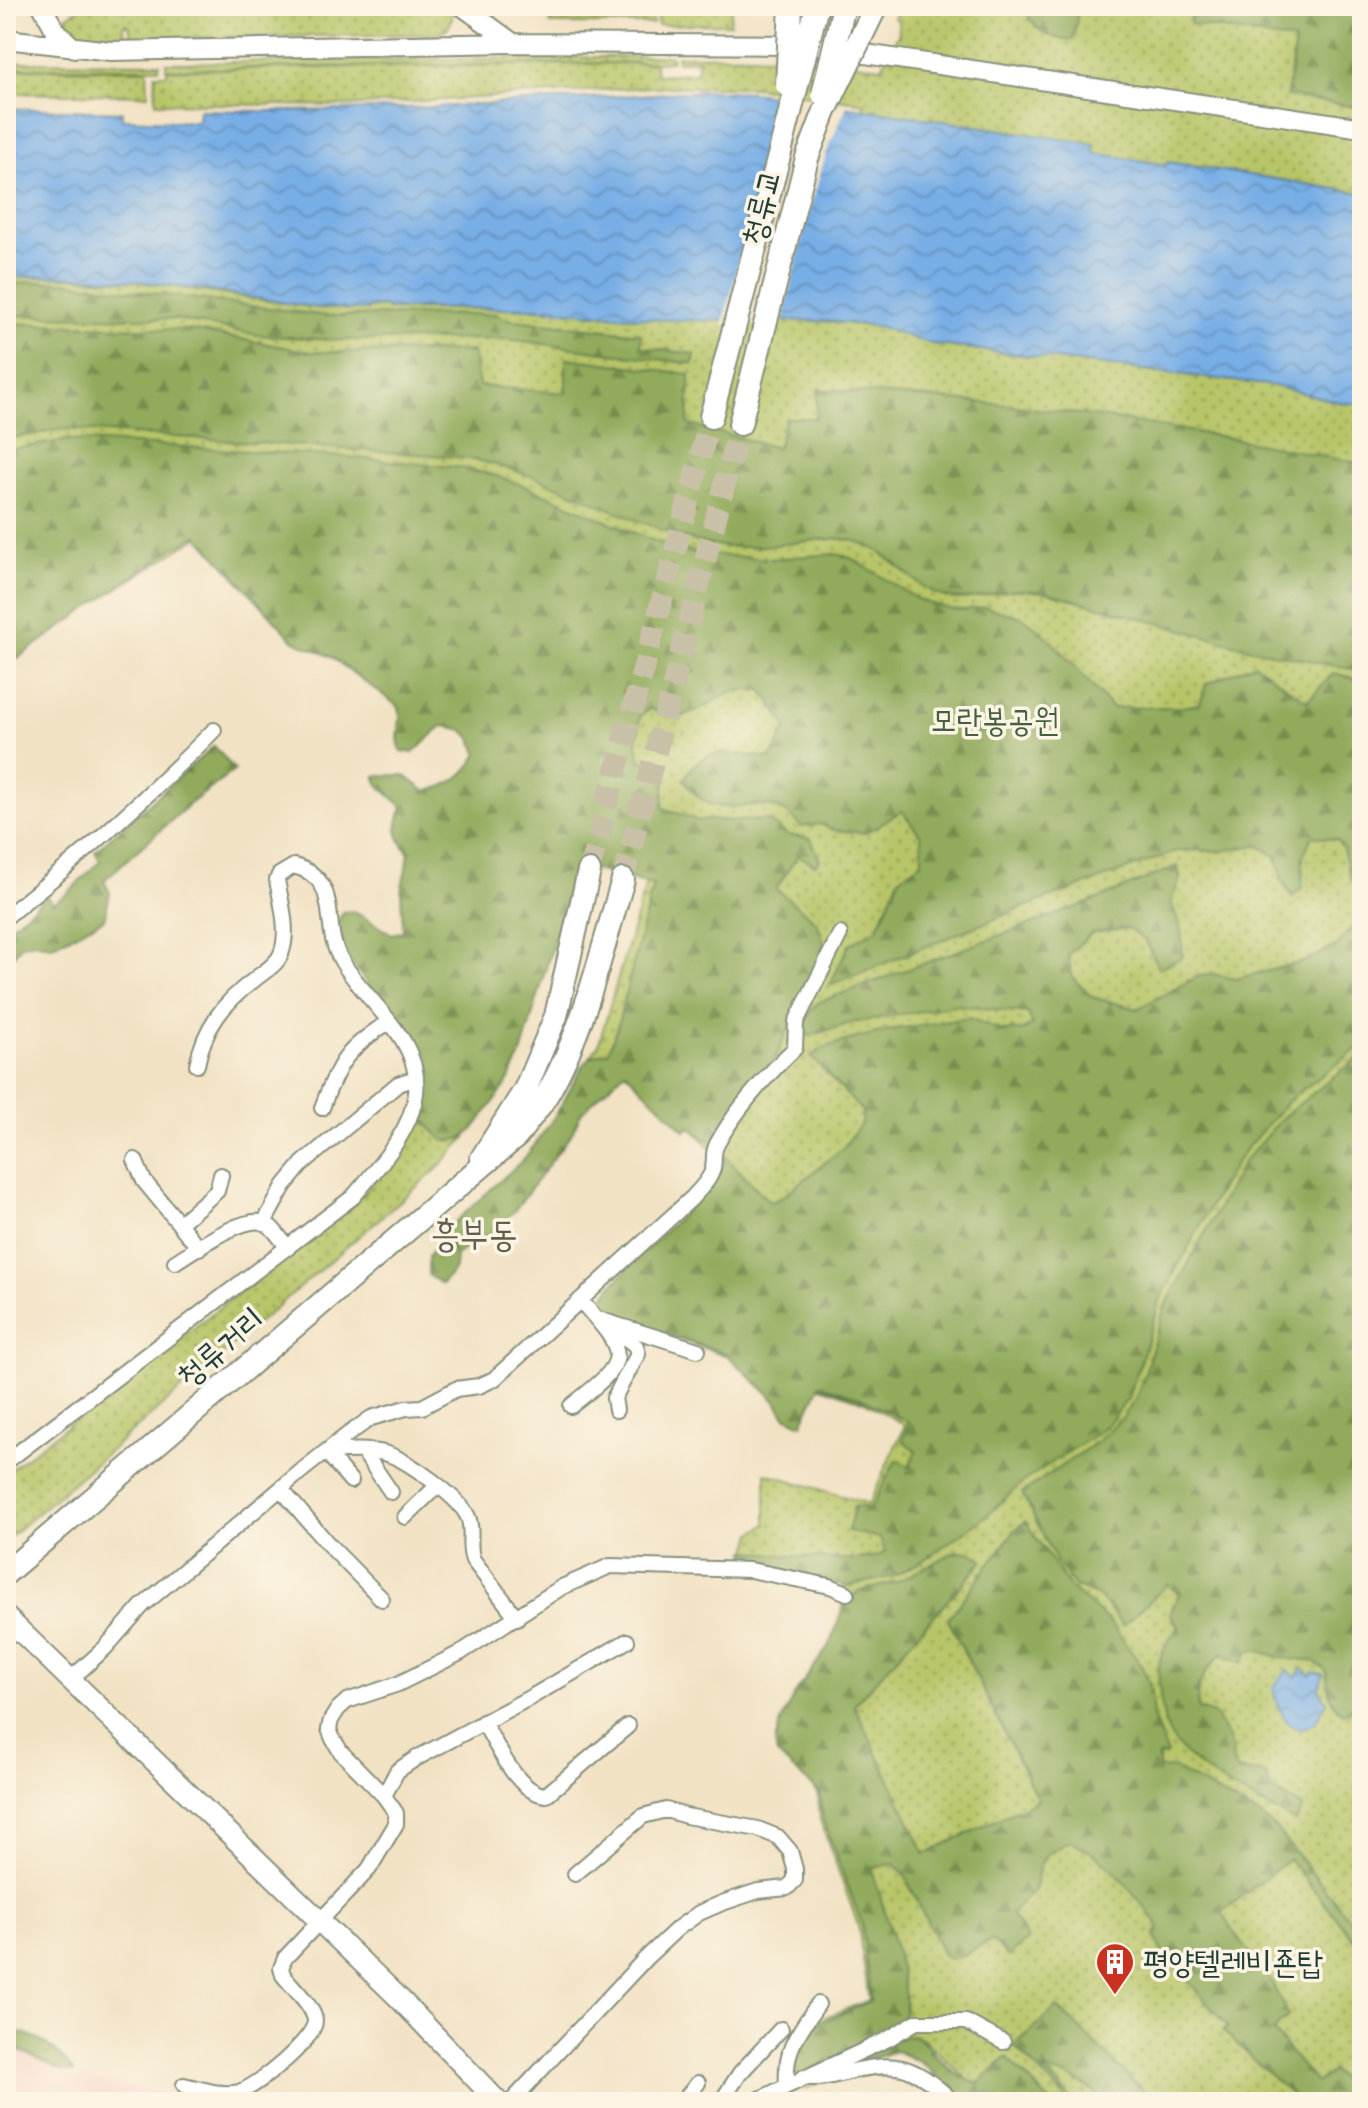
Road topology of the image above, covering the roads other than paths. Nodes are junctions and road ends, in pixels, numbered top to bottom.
1 (42, 6) edge
2 (462, 6) edge
3 (791, 6) edge
4 (817, 6) edge
5 (844, 6) edge
6 (876, 6) edge
7 (6, 39) edge
8 (513, 43) junction
9 (74, 48) junction
10 (1362, 128) edge
11 (780, 152) junction
12 (807, 158) junction
13 (711, 417) tunnel mouth
14 (740, 424) tunnel mouth
15 (214, 730) dead end
16 (589, 871) tunnel mouth
17 (623, 880) tunnel mouth
18 (6, 917) edge
19 (840, 934) dead end
20 (389, 1022) junction
21 (197, 1065) dead end
22 (416, 1078) junction
23 (322, 1108) dead end
24 (135, 1160) dead end
25 (475, 1169) junction
26 (221, 1175) dead end
27 (264, 1223) junction
28 (179, 1224) junction
29 (199, 1248) junction
30 (288, 1248) junction
31 (175, 1262) dead end
32 (580, 1300) junction
33 (598, 1319) junction
34 (611, 1334) junction
35 (698, 1350) dead end
36 (571, 1406) dead end
37 (616, 1410) dead end
38 (363, 1451) junction
39 (326, 1452) junction
40 (6, 1462) edge
41 (351, 1481) dead end
42 (438, 1485) junction
43 (281, 1489) junction
44 (391, 1492) dead end
45 (405, 1517) dead end
46 (6, 1573) edge
47 (847, 1593) dead end
48 (382, 1599) dead end
49 (6, 1617) edge
50 (517, 1618) junction
51 (627, 1641) dead end
52 (71, 1679) junction
53 (483, 1722) junction
54 (628, 1726) dead end
55 (384, 1796) junction
56 (575, 1874) dead end
57 (320, 1920) junction
58 (818, 2004) dead end
59 (781, 2029) dead end
60 (1003, 2042) dead end
61 (804, 2077) junction
62 (698, 2083) dead end
63 (184, 2085) dead end
64 (787, 2086) junction
65 (948, 2097) dead end
66 (498, 2102) edge
67 (511, 2102) edge
68 (682, 2102) edge
69 (721, 2102) edge
70 (753, 2102) edge

1 - 9 street
2 - 8 street
3 - 11 main road, bridge
4 - 11 main road, 청류교, bridge
5 - 12 main road, 청류교, bridge
6 - 12 main road, bridge
7 - 9 street
8 - 9 street
8 - 10 street
11 - 13 main road, 청류교
12 - 14 main road, 청류교
15 - 18 street
16 - 25 main road, 청류거리
17 - 25 main road, 청류거리
19 - 32 street
20 - 21 street
20 - 22 street
20 - 23 street
22 - 27 street
22 - 30 street
24 - 28 street
25 - 46 main road, 청류거리
26 - 28 street
27 - 29 street
27 - 30 street
28 - 29 street
29 - 31 street
30 - 40 street
32 - 33 street
32 - 39 street
33 - 34 street
33 - 35 street
34 - 36 street
34 - 37 street
38 - 39 street
38 - 42 street
38 - 44 street
39 - 41 street
39 - 43 street
42 - 45 street
42 - 50 street
43 - 48 street
43 - 52 street
47 - 50 street
49 - 52 main road
50 - 55 street
51 - 53 street
52 - 57 main road
53 - 54 street
53 - 55 street
55 - 57 street
56 - 67 street
57 - 63 street
57 - 66 main road
58 - 64 street
59 - 69 street
60 - 61 street
61 - 64 street
61 - 65 street
62 - 68 street
64 - 70 street

